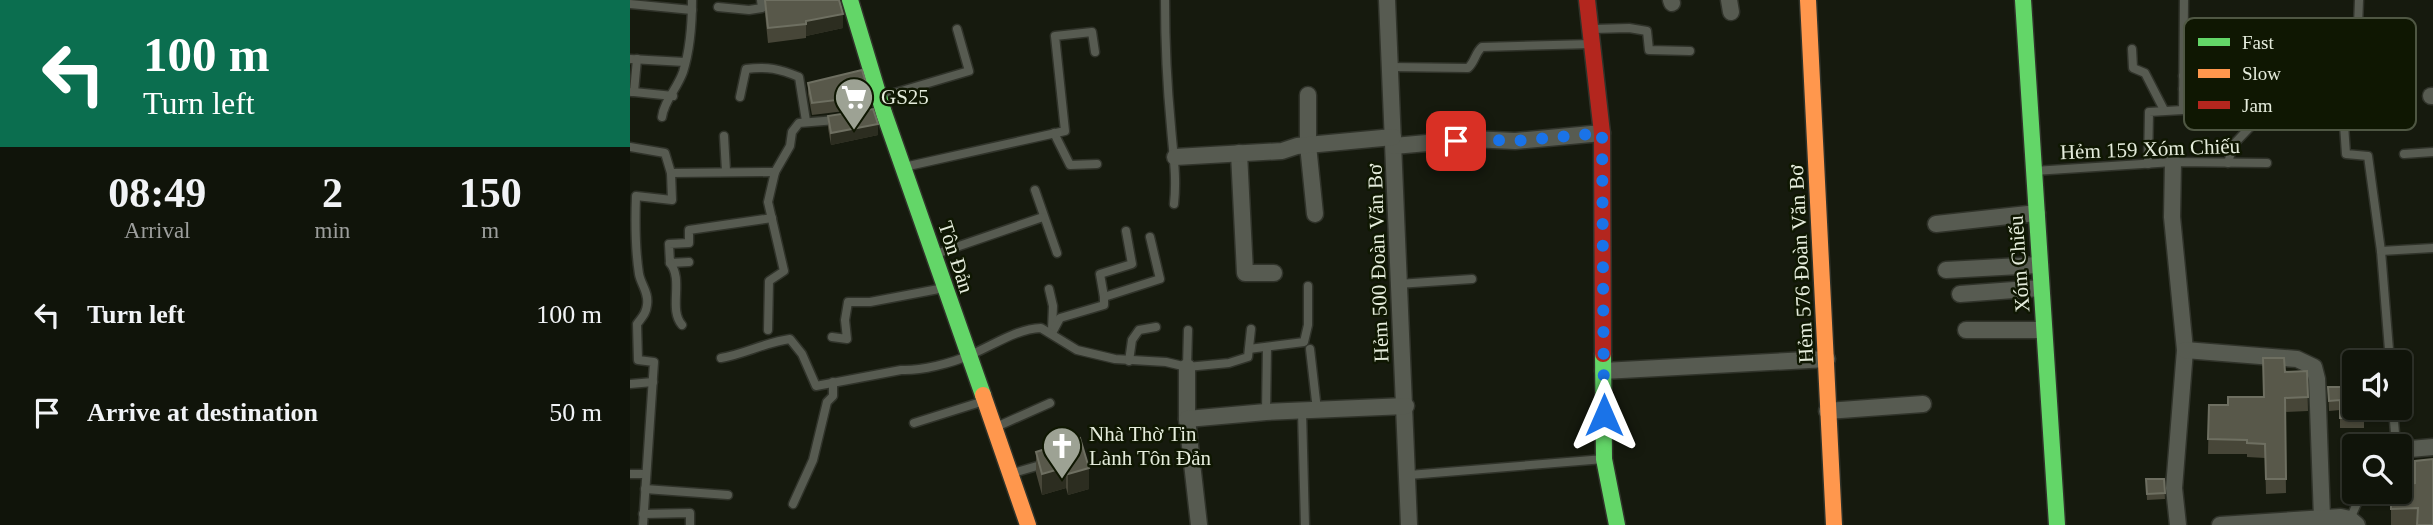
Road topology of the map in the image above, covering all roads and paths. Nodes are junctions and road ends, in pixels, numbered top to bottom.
1 (692, 0) edge
2 (761, 0) edge
3 (850, 0) edge
4 (1165, 0) edge
5 (1387, 0) edge
6 (1587, 0) edge
7 (1808, 0) edge
8 (2023, 0) edge
9 (2184, 0) edge
10 (2359, 0) edge
11 (630, 4) edge
12 (718, 7) dead end
13 (692, 10) junction
14 (2358, 18) edge
15 (957, 29) dead end
16 (1591, 37) junction
17 (2133, 49) dead end
18 (1690, 51) dead end
19 (1095, 52) dead end
20 (634, 59) edge
21 (685, 62) junction
22 (1390, 67) junction
23 (2183, 76) joint
24 (2183, 89) joint
25 (632, 92) edge
26 (1308, 95) dead end
27 (673, 96) junction
28 (740, 97) dead end
29 (879, 108) junction
30 (2164, 110) junction
31 (662, 117) dead end
32 (847, 118) edge
33 (806, 121) junction
34 (2247, 130) edge
35 (2345, 130) edge
36 (1054, 133) junction
37 (1602, 133) junction
38 (724, 136) dead end
39 (1393, 141) junction
40 (1308, 145) junction
41 (630, 148) edge
42 (2433, 152) edge
43 (1238, 153) junction
44 (2404, 154) dead end
45 (1175, 157) junction
46 (2173, 163) junction
47 (2228, 163) junction
48 (2267, 163) dead end
49 (1097, 164) dead end
50 (2148, 164) junction
51 (904, 167) junction
52 (726, 170) junction
53 (2034, 171) junction
54 (775, 172) junction
55 (671, 173) junction
56 (1035, 190) dead end
57 (1174, 204) dead end
58 (2037, 213) junction
59 (1315, 214) dead end
60 (1044, 217) junction
61 (772, 218) junction
62 (1936, 224) dead end
63 (1126, 231) dead end
64 (1150, 237) dead end
65 (2433, 248) edge
66 (2381, 251) junction
67 (1057, 253) dead end
68 (933, 255) junction
69 (689, 262) dead end
70 (670, 263) junction
71 (2040, 265) junction
72 (1946, 270) dead end
73 (1274, 273) dead end
74 (1472, 279) dead end
75 (1398, 284) junction
76 (1308, 286) dead end
77 (944, 288) junction
78 (2041, 288) junction
79 (1049, 289) dead end
80 (1960, 295) dead end
81 (1104, 297) junction
82 (682, 325) dead end
83 (1156, 327) dead end
84 (1251, 329) dead end
85 (768, 330) dead end
86 (1188, 330) dead end
87 (1966, 330) dead end
88 (2044, 330) junction
89 (1052, 333) junction
90 (832, 337) dead end
91 (1267, 347) junction
92 (1249, 349) junction
93 (1310, 349) dead end
94 (2389, 350) edge
95 (2185, 351) junction
96 (968, 356) junction
97 (720, 358) dead end
98 (1827, 359) junction
99 (1129, 360) junction
100 (1186, 367) junction
101 (1603, 371) junction
102 (653, 382) junction
103 (833, 382) junction
104 (630, 384) edge
105 (984, 401) junction
106 (1050, 404) dead end
107 (1923, 404) dead end
108 (1406, 406) junction
109 (1309, 411) junction
110 (1827, 411) junction
111 (1266, 412) junction
112 (1187, 419) junction
113 (914, 424) dead end
114 (993, 429) junction
115 (2433, 447) edge
116 (2412, 448) edge
117 (1604, 459) junction
118 (1056, 460) edge
119 (630, 474) edge
120 (646, 474) junction
121 (1010, 474) junction
122 (1409, 475) junction
123 (645, 489) junction
124 (728, 495) dead end
125 (793, 504) dead end
126 (2358, 504) edge
127 (643, 513) junction
128 (2322, 519) junction
129 (2353, 522) edge
130 (1024, 524) edge
131 (643, 525) edge
132 (690, 525) edge
133 (1199, 525) edge
134 (1305, 525) edge
135 (1409, 525) edge
136 (1617, 525) edge
137 (1834, 525) edge
138 (2057, 525) edge
139 (2178, 525) edge
140 (2220, 525) edge

1 - 13 lane
2 - 12 lane
3 - 29 street, Tôn Đản
4 - 45 lane
5 - 22 street, Hẻm 500 Đoàn Văn Bơ
6 - 16 street
7 - 98 street, Hẻm 576 Đoàn Văn Bơ
8 - 53 street, Xóm Chiếu
9 - 23 lane
10 - 14 lane
11 - 13 lane
13 - 21 lane
15 - 29 lane
16 - 18 lane
16 - 22 lane
16 - 37 street
17 - 30 lane
19 - 36 lane
20 - 21 lane
20 - 25 lane
21 - 27 lane
22 - 39 street, Hẻm 500 Đoàn Văn Bơ
23 - 24 lane
24 - 30 lane
25 - 27 lane
26 - 40 street
27 - 31 lane
28 - 33 lane
29 - 51 street, Tôn Đản
30 - 50 lane
32 - 33 lane
33 - 54 lane
34 - 47 lane
35 - 66 lane
36 - 49 lane
36 - 51 lane
37 - 39 street
37 - 101 street
38 - 52 lane
39 - 40 street
39 - 75 street, Hẻm 500 Đoàn Văn Bơ
40 - 43 street
40 - 59 street
41 - 55 lane
42 - 44 lane
43 - 45 street
43 - 73 street
45 - 57 lane
46 - 47 lane, Hẻm 159 Xóm Chiếu
46 - 50 lane, Hẻm 159 Xóm Chiếu
46 - 95 street
47 - 48 lane, Hẻm 159 Xóm Chiếu
50 - 53 lane, Hẻm 159 Xóm Chiếu
51 - 68 street, Tôn Đản
52 - 54 lane
52 - 55 lane
53 - 58 street, Xóm Chiếu
54 - 61 lane
55 - 102 lane
56 - 60 lane
58 - 62 street
58 - 71 street, Xóm Chiếu
60 - 67 lane
60 - 68 lane
61 - 70 lane
61 - 85 lane
63 - 81 lane
64 - 81 lane
65 - 66 lane
66 - 94 lane
68 - 77 street, Tôn Đản
69 - 70 lane
70 - 82 lane
71 - 72 street
71 - 78 street, Xóm Chiếu
74 - 75 lane
75 - 108 street, Hẻm 500 Đoàn Văn Bơ
76 - 91 lane
77 - 90 lane
77 - 96 street, Tôn Đản
78 - 80 street
78 - 88 street, Xóm Chiếu
79 - 89 lane
81 - 89 lane
83 - 99 lane
84 - 92 lane
86 - 100 lane
87 - 88 street
88 - 138 street, Xóm Chiếu
89 - 96 lane
89 - 99 lane
91 - 92 lane
91 - 111 lane
92 - 100 lane
93 - 109 lane
95 - 128 street
95 - 139 street
96 - 103 lane
96 - 105 street, Tôn Đản
97 - 103 lane
98 - 101 street
98 - 110 street, Hẻm 576 Đoàn Văn Bơ
99 - 100 lane
100 - 112 street
101 - 117 street
102 - 104 lane
102 - 120 lane
103 - 125 lane
105 - 113 lane
105 - 114 street, Tôn Đản
106 - 114 lane
107 - 110 street
108 - 109 street
108 - 122 street, Hẻm 500 Đoàn Văn Bơ
109 - 111 street
109 - 134 lane
110 - 137 street, Hẻm 576 Đoàn Văn Bơ
111 - 112 street
112 - 133 street
114 - 121 street, Tôn Đản
115 - 116 street
117 - 122 lane
117 - 136 street
118 - 121 lane
119 - 120 lane
120 - 123 lane
121 - 130 street, Tôn Đản
122 - 135 street, Hẻm 500 Đoàn Văn Bơ
123 - 124 lane
123 - 127 lane
126 - 129 lane
127 - 131 lane
127 - 132 lane
128 - 129 street
128 - 140 street

